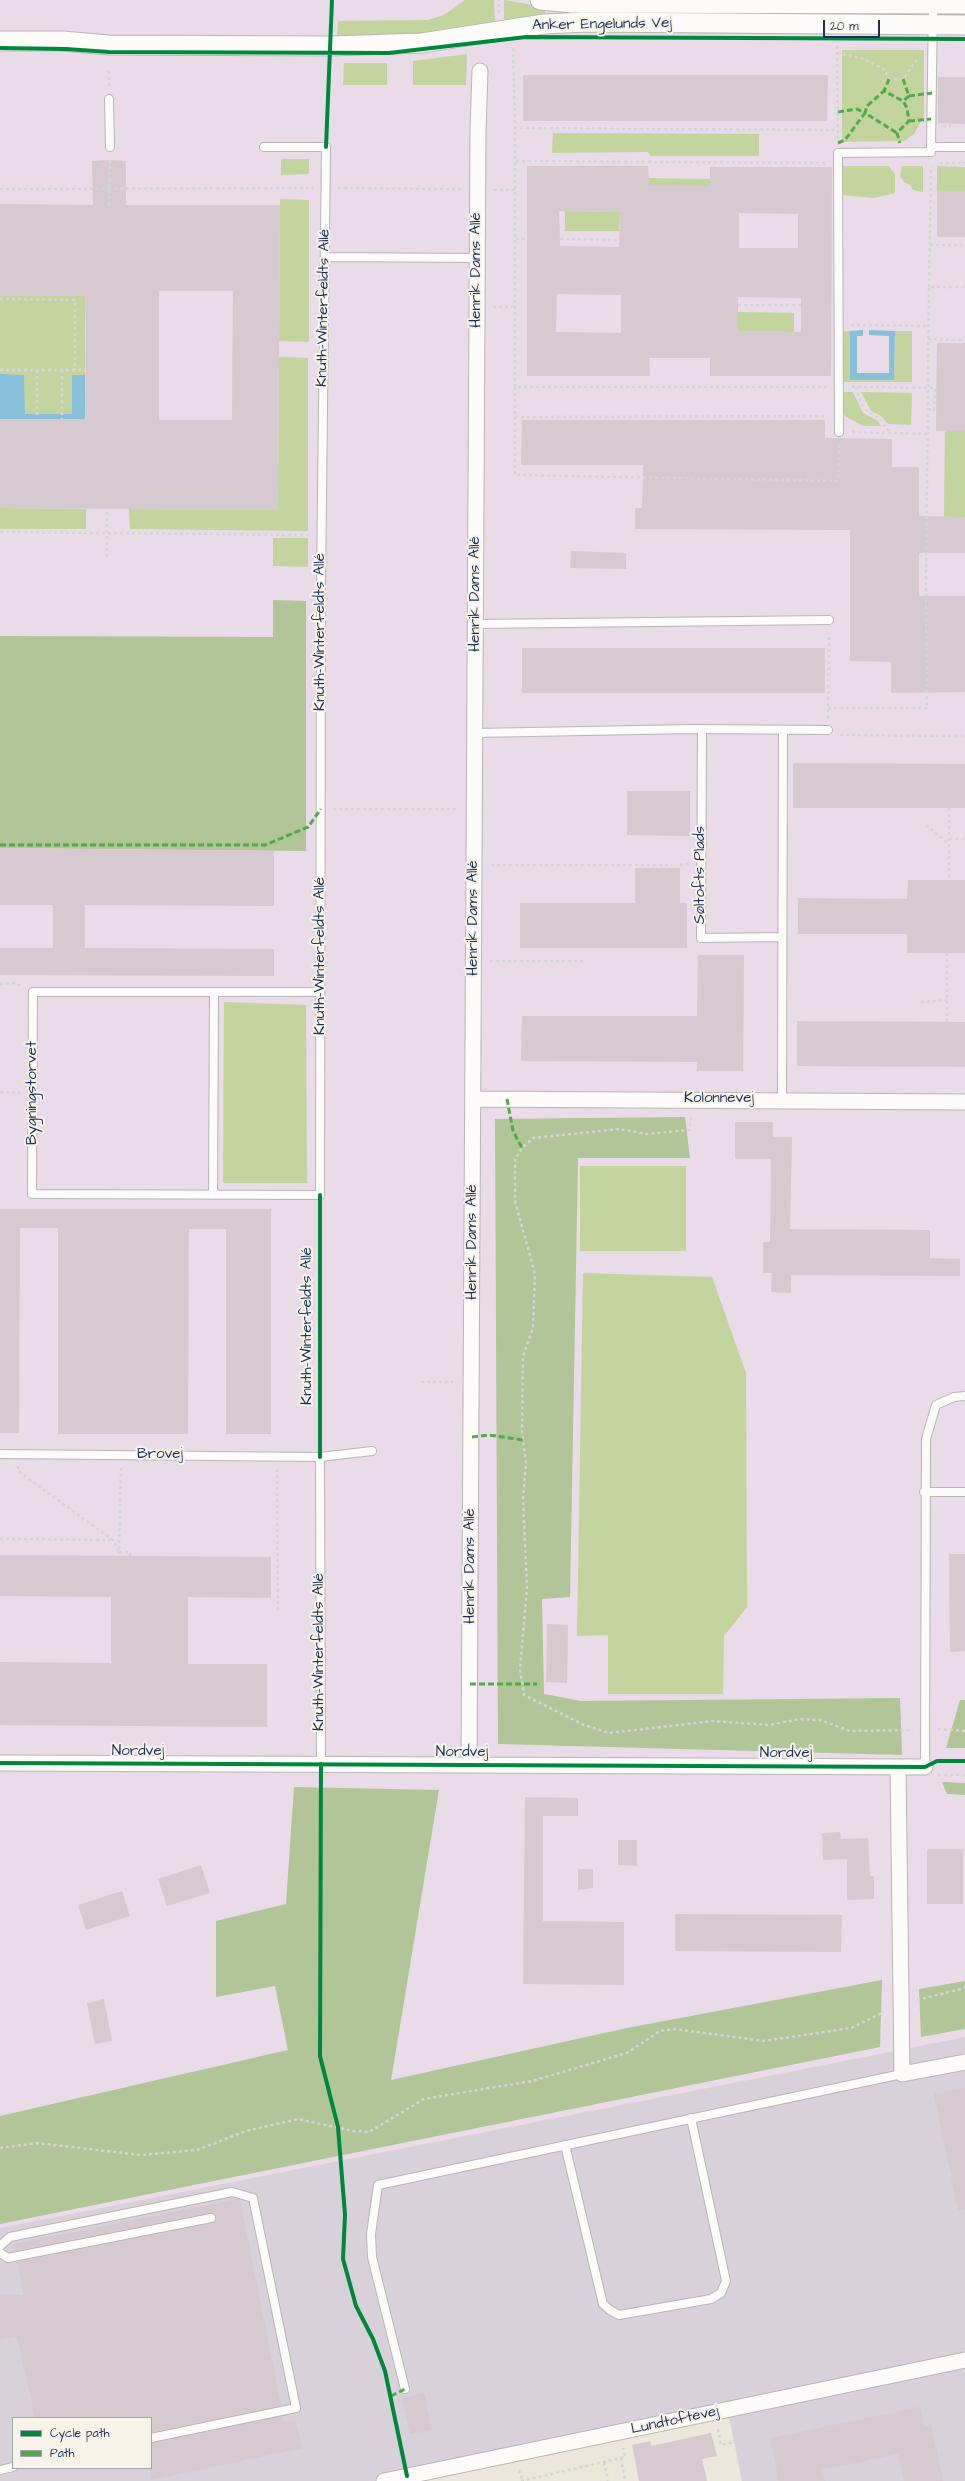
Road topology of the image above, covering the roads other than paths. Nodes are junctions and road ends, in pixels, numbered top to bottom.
1 (540, 0) edge
2 (933, 4) junction
3 (965, 4) edge
4 (932, 25) junction
5 (965, 25) edge
6 (0, 41) edge
7 (480, 71) dead end
8 (109, 99) road end
9 (110, 147) dead end
10 (264, 147) dead end
11 (931, 147) junction
12 (965, 147) edge
13 (325, 257) junction
14 (477, 258) junction
15 (839, 432) road end
16 (829, 620) road end
17 (476, 624) junction
18 (702, 729) junction
19 (783, 730) junction
20 (828, 730) road end
21 (476, 733) junction
22 (782, 937) junction
23 (214, 992) junction
24 (320, 992) junction
25 (473, 1099) junction
26 (782, 1100) junction
27 (965, 1102) edge
28 (213, 1195) junction
29 (320, 1195) joint
30 (965, 1396) edge
31 (372, 1451) dead end
32 (0, 1454) edge
33 (320, 1457) junction
34 (924, 1492) junction
35 (965, 1492) edge
36 (0, 1763) edge
37 (321, 1764) junction
38 (469, 1765) junction
39 (898, 1767) junction
40 (925, 1767) joint
41 (965, 2062) edge
42 (902, 2074) junction
43 (692, 2118) junction
44 (564, 2145) junction
45 (211, 2218) dead end
46 (0, 2246) edge
47 (0, 2253) edge
48 (965, 2360) edge
49 (405, 2389) dead end
50 (152, 2438) edge
51 (12, 2467) edge
52 (0, 2470) edge
53 (384, 2481) edge

1 - 2 street, Anker Engelunds Vej
2 - 3 street, Anker Engelunds Vej
2 - 4 lane
4 - 5 street, Anker Engelunds Vej
4 - 6 street, Anker Engelunds Vej
4 - 11 lane
7 - 14 street, Henrik Dams Allé
8 - 9 lane
10 - 13 lane, Knuth-Winterfeldts Allé
11 - 12 lane
11 - 15 lane
13 - 14 lane
13 - 24 lane, Knuth-Winterfeldts Allé
14 - 17 street, Henrik Dams Allé
16 - 17 lane
17 - 21 street, Henrik Dams Allé
18 - 19 lane
18 - 21 lane
18 - 22 lane, Søltofts Plads
19 - 20 lane
19 - 22 lane
21 - 25 street, Henrik Dams Allé
22 - 26 lane
23 - 24 lane
23 - 28 lane
23 - 28 lane, Bygningstorvet
24 - 29 lane, Knuth-Winterfeldts Allé
25 - 26 street, Kolonnevej
25 - 38 street, Henrik Dams Allé
26 - 27 street, Kolonnevej
28 - 29 lane, Bygningstorvet
30 - 34 lane
31 - 33 lane, Brovej
32 - 33 lane, Brovej
33 - 37 lane, Knuth-Winterfeldts Allé
34 - 35 lane
34 - 40 lane
36 - 37 street, Nordvej
37 - 38 street, Nordvej
38 - 39 street, Nordvej
39 - 40 street, Nordvej
39 - 42 street
41 - 42 street
42 - 43 lane
43 - 44 lane
43 - 44 lane
44 - 49 lane
45 - 47 lane
46 - 50 lane
48 - 53 street, Lundtoftevej
51 - 52 lane

